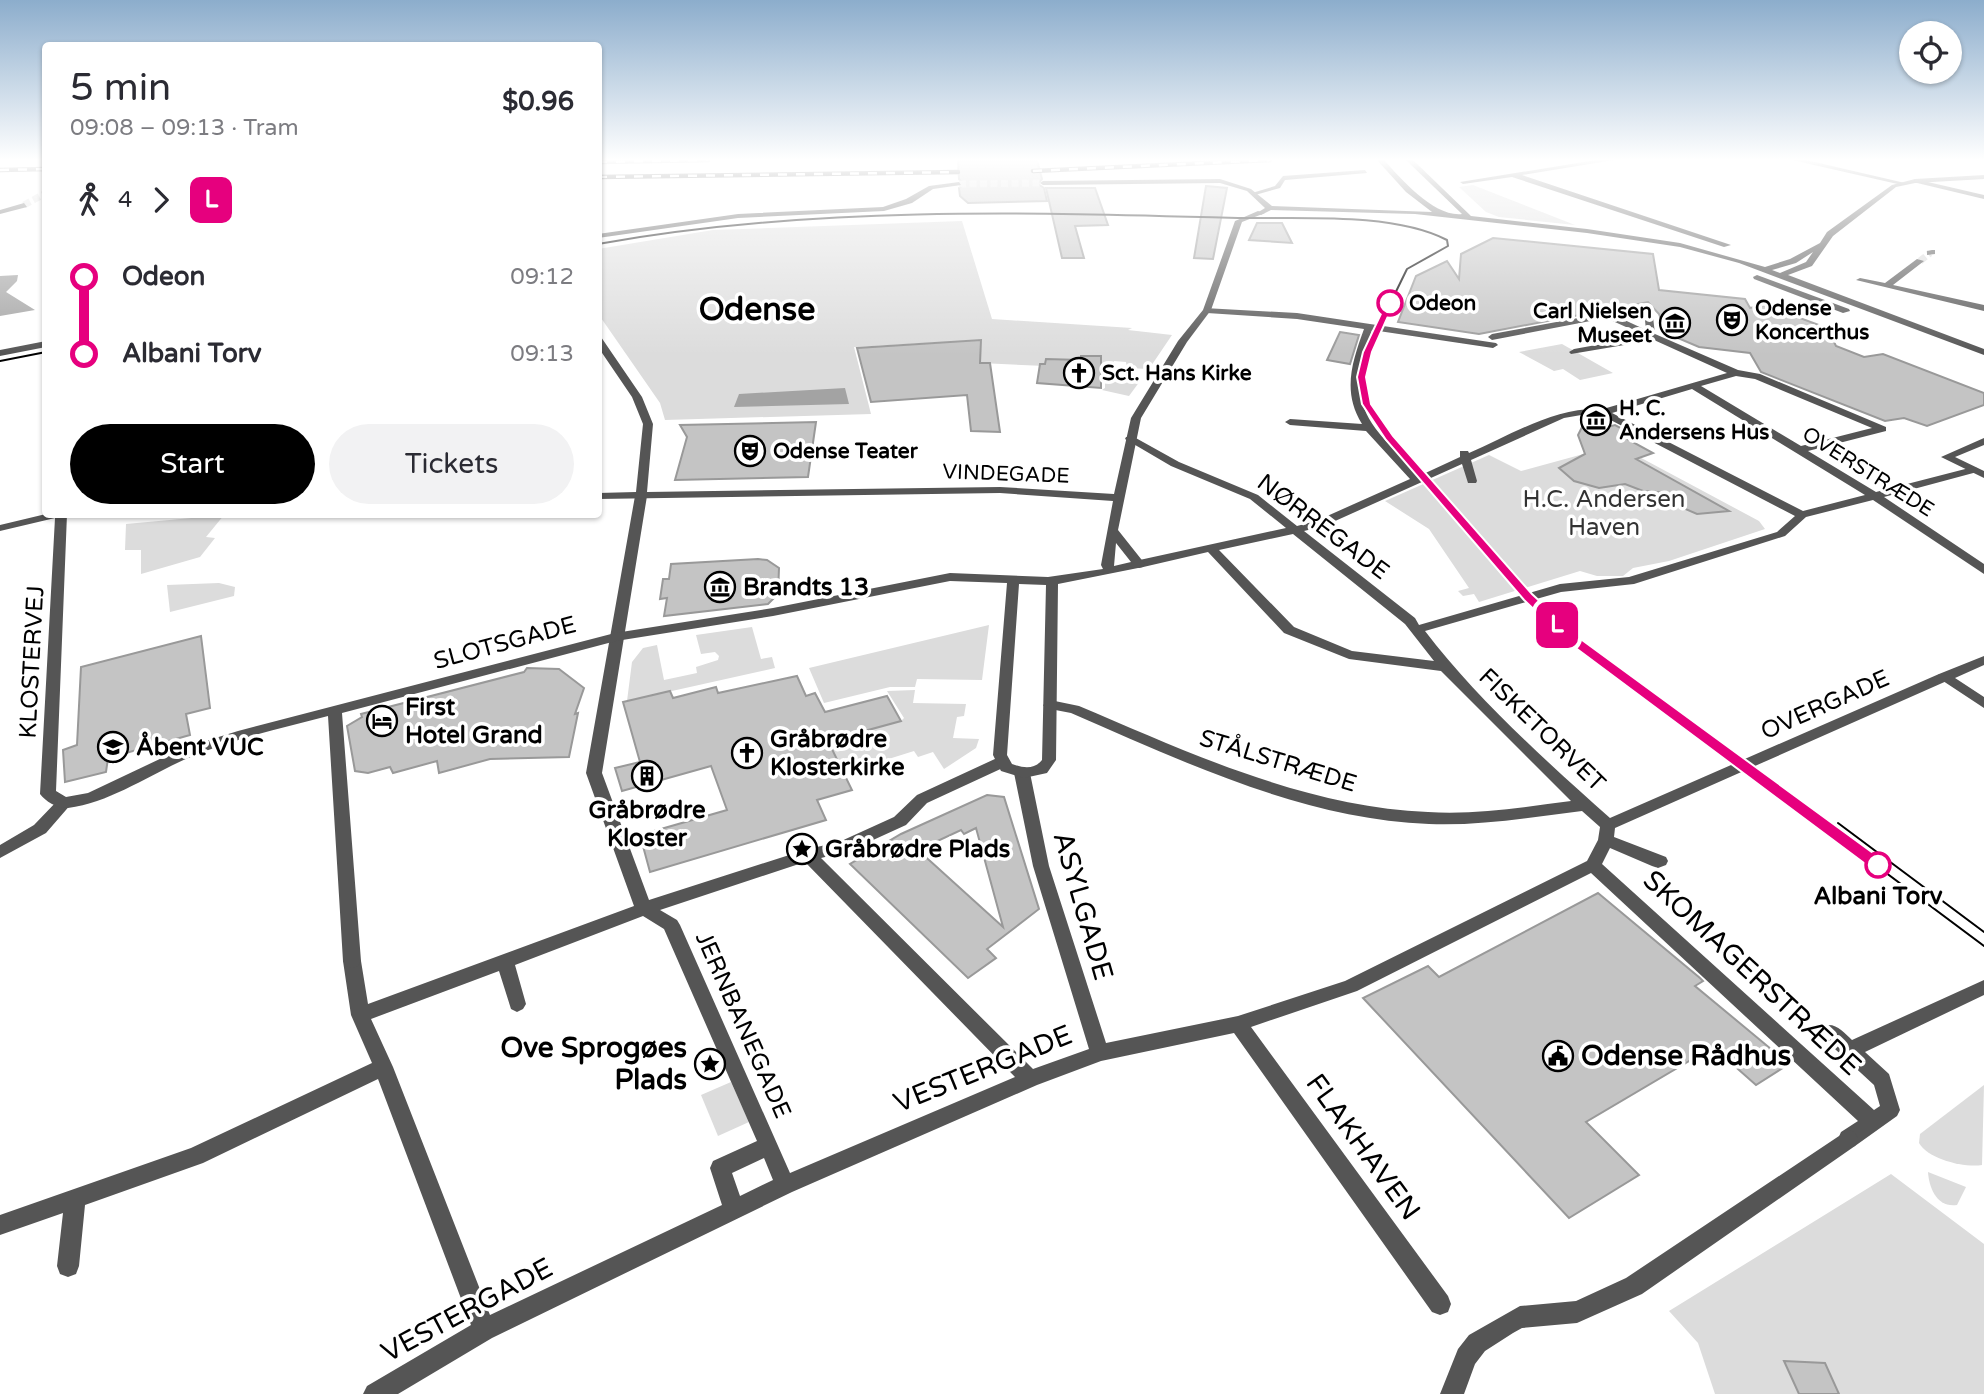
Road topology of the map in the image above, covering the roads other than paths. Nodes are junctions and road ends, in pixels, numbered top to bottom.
1 (675, 225) edge
2 (1237, 225) edge
3 (1478, 225) edge
4 (1530, 225) edge
5 (1664, 225) edge
6 (1841, 225) edge
7 (602, 235) edge
8 (1826, 242) junction
9 (1727, 246) dead end
10 (1920, 261) tunnel mouth
11 (1761, 272) junction
12 (1781, 276) junction
13 (1860, 280) dead end
14 (1886, 286) junction
15 (1984, 308) edge
16 (1207, 310) junction
17 (1608, 316) junction
18 (1369, 326) junction
19 (1494, 326) dead end
20 (1925, 329) junction
21 (1651, 338) junction
22 (42, 345) edge
23 (602, 345) edge
24 (1494, 345) junction
25 (1983, 351) edge
26 (1574, 352) dead end
27 (0, 353) edge
28 (1736, 373) junction
29 (1695, 387) junction
30 (1603, 412) junction
31 (1290, 422) dead end
32 (1369, 428) junction
33 (1130, 439) junction
34 (1984, 441) edge
35 (1798, 450) junction
36 (1465, 456) junction
37 (1979, 473) edge
38 (1419, 481) junction
39 (1472, 481) dead end
40 (602, 496) edge
41 (641, 496) junction
42 (1875, 496) junction
43 (1118, 498) junction
44 (1802, 516) junction
45 (43, 518) edge
46 (60, 518) edge
47 (0, 528) edge
48 (1294, 529) junction
49 (1112, 530) junction
50 (1211, 549) junction
51 (1139, 564) junction
52 (1110, 570) junction
53 (1984, 570) edge
54 (1013, 581) junction
55 (1052, 581) junction
56 (1414, 625) junction
57 (615, 637) junction
58 (1984, 660) edge
59 (1446, 667) junction
60 (1944, 677) junction
61 (1984, 703) edge
62 (1050, 705) junction
63 (335, 712) junction
64 (1002, 762) junction
65 (1022, 773) junction
66 (64, 803) junction
67 (1586, 805) junction
68 (1607, 832) junction
69 (0, 852) edge
70 (808, 855) junction
71 (1658, 862) dead end
72 (1593, 865) junction
73 (643, 908) junction
74 (507, 960) junction
75 (1984, 987) edge
76 (517, 1004) dead end
77 (359, 1015) junction
78 (1238, 1024) junction
79 (1830, 1032) dead end
80 (1851, 1052) junction
81 (1100, 1053) junction
82 (383, 1067) junction
83 (1030, 1079) junction
84 (1873, 1122) junction
85 (769, 1145) junction
86 (785, 1185) junction
87 (75, 1199) junction
88 (734, 1209) junction
89 (0, 1225) edge
90 (68, 1266) dead end
91 (1440, 1304) dead end
92 (484, 1330) junction
93 (375, 1394) edge
94 (1452, 1394) edge

1 - 7 street
2 - 16 street
3 - 11 street
4 - 11 street
5 - 9 street
6 - 8 street
8 - 11 street
8 - 12 street
10 - 14 street
11 - 12 street
11 - 20 street
11 - 25 street
12 - 20 street
13 - 14 street
14 - 15 street
16 - 18 street
16 - 33 street
17 - 21 street
17 - 21 street
17 - 24 street
18 - 24 street
18 - 32 street
19 - 24 street
20 - 25 street
21 - 26 street
21 - 28 street
22 - 27 street
23 - 41 street
28 - 29 street
28 - 35 street
29 - 30 street
29 - 35 street, OVERSTRÆDE
30 - 36 street
30 - 44 street
31 - 32 street
32 - 38 street
33 - 43 street
33 - 48 street, NØRREGADE
34 - 37 street
35 - 42 street, OVERSTRÆDE
36 - 38 street
36 - 39 street
37 - 42 street
38 - 48 street
40 - 41 street, VINDEGADE
41 - 43 street, VINDEGADE
41 - 57 street
42 - 44 street
42 - 53 street, OVERSTRÆDE
43 - 49 street
44 - 56 street
45 - 47 street
46 - 66 street, KLOSTERVEJ
48 - 50 street
48 - 56 street, NØRREGADE
49 - 51 street
49 - 52 street
50 - 51 street
50 - 59 street, FISKETORVET
51 - 52 street
52 - 55 street
54 - 55 street, SLOTSGADE
54 - 57 street, SLOTSGADE
54 - 64 street
55 - 62 street
56 - 59 street, FISKETORVET
57 - 63 street, SLOTSGADE
57 - 73 street
58 - 60 street, OVERGADE
59 - 67 street, FISKETORVET
60 - 61 street
60 - 68 street, OVERGADE
62 - 65 street
62 - 67 street, STÅLSTRÆDE
63 - 66 street, SLOTSGADE
63 - 77 street
64 - 65 street
64 - 70 street
65 - 81 street, ASYLGADE
66 - 69 street
67 - 68 street, FISKETORVET
68 - 71 street
68 - 72 street
70 - 73 street
70 - 83 street
72 - 78 street, VESTERGADE
72 - 84 street, SKOMAGERSTRÆDE
73 - 74 street
73 - 85 street, JERNBANEGADE
74 - 76 street
74 - 77 street
75 - 80 street
77 - 82 street
78 - 81 street, VESTERGADE
78 - 91 street, FLAKHAVEN
79 - 80 street
80 - 84 street
81 - 83 street, VESTERGADE
82 - 87 street
82 - 92 street
83 - 86 street, VESTERGADE
84 - 94 street
85 - 86 street
85 - 88 street
86 - 88 street, VESTERGADE
87 - 89 street
87 - 90 street
88 - 92 street, VESTERGADE
92 - 93 street, VESTERGADE

